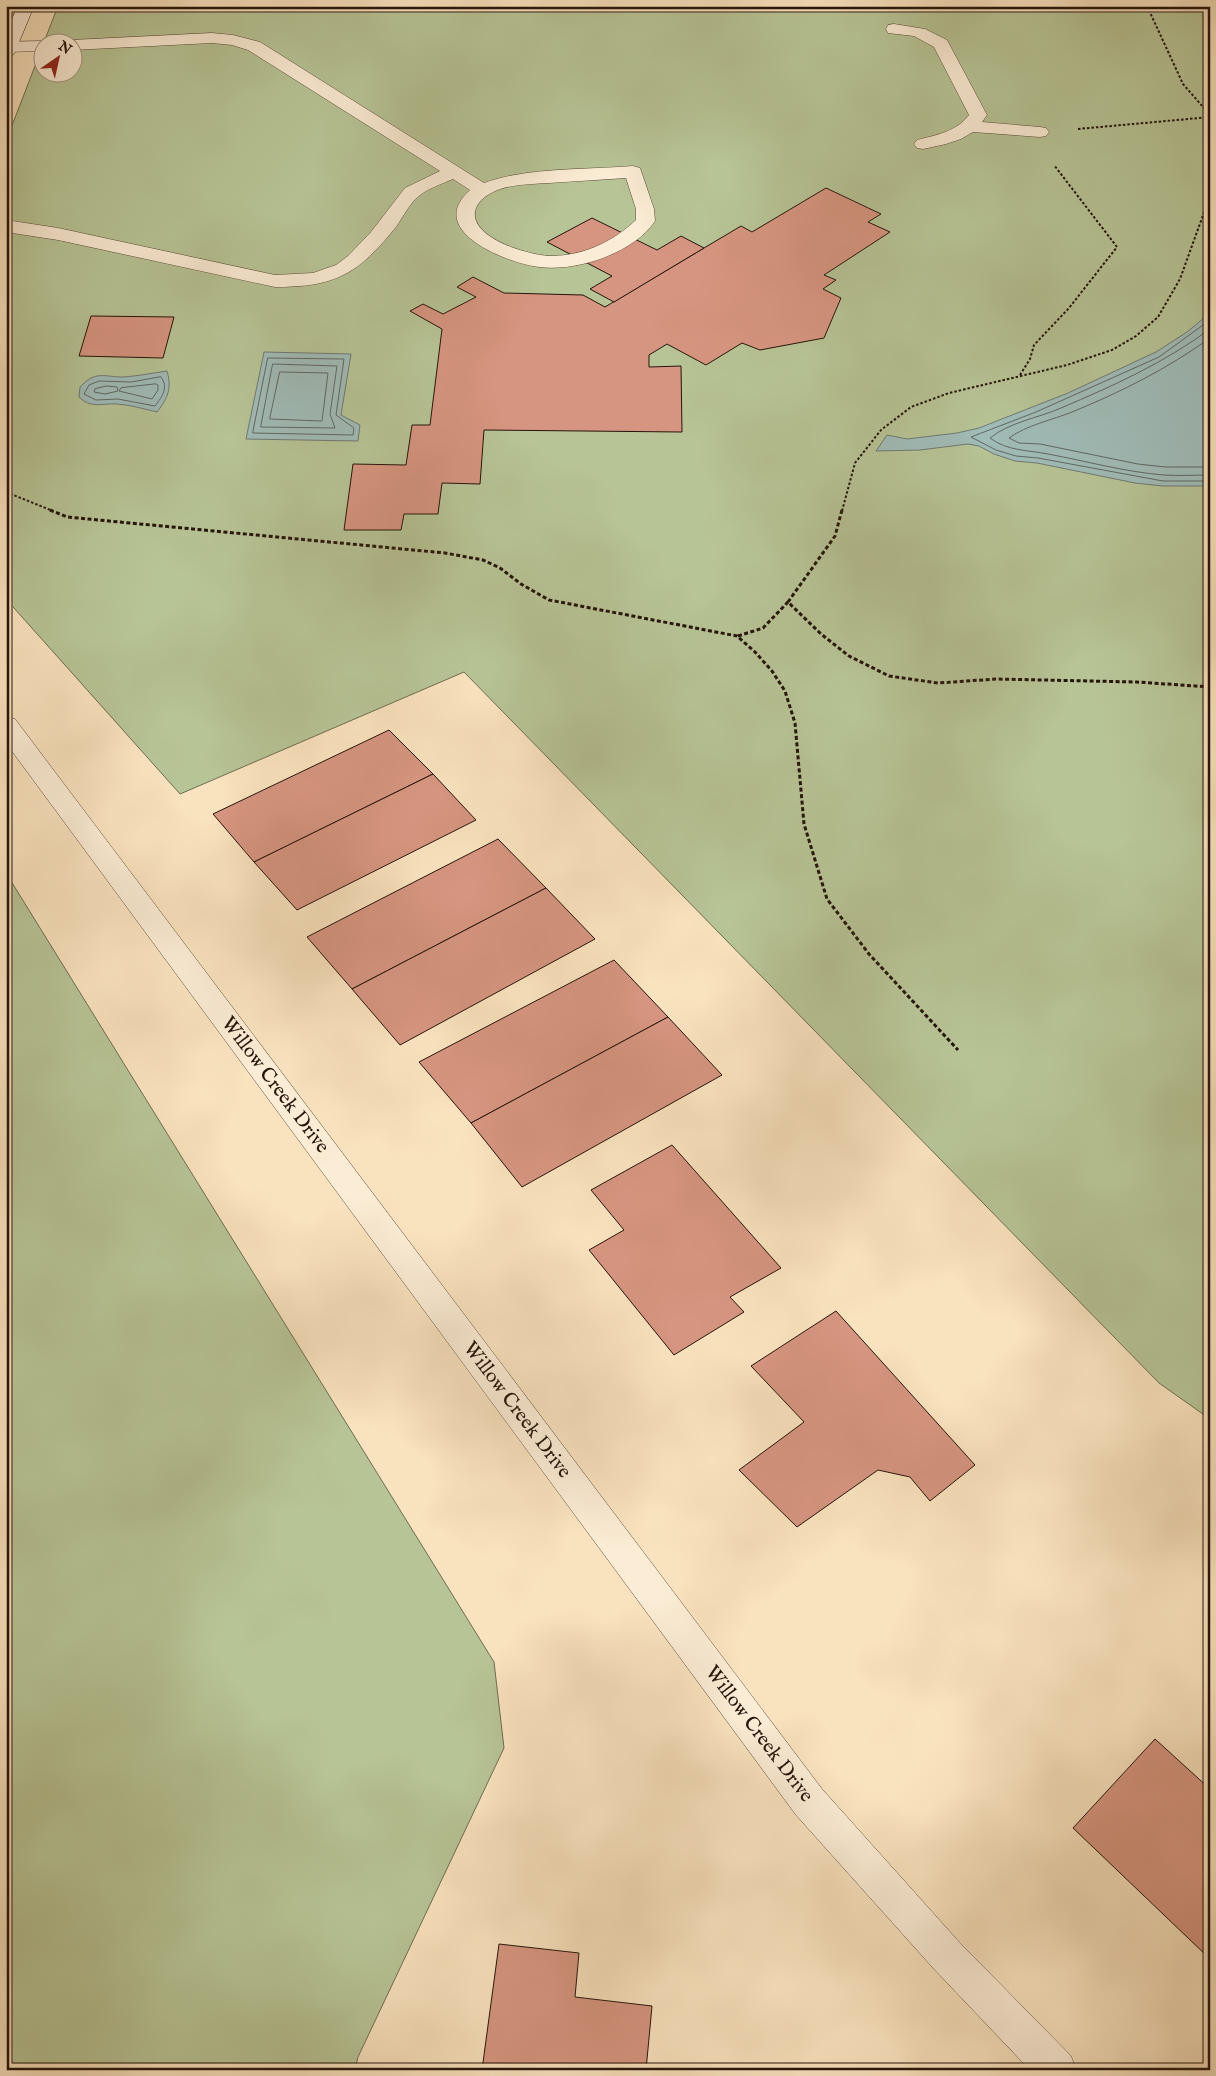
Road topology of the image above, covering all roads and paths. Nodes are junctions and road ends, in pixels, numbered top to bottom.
1 (26, 6) edge
2 (1147, 6) edge
3 (894, 28) dead end
4 (82, 44) edge
5 (32, 47) edge
6 (7, 49) edge
7 (1210, 116) edge
8 (971, 126) junction
9 (1040, 132) junction
10 (923, 144) dead end
11 (454, 172) junction
12 (483, 190) junction
13 (1210, 196) edge
14 (6, 226) edge
15 (1020, 375) junction
16 (6, 492) edge
17 (788, 602) junction
18 (737, 636) junction
19 (1210, 686) edge
20 (6, 725) edge
21 (958, 1050) dead end
22 (1057, 2070) edge

1 - 6 street
2 - 7 path
3 - 8 street
4 - 11 street
5 - 6 street
7 - 9 path
8 - 9 street
8 - 10 street
9 - 15 path
11 - 12 street
11 - 14 street
12 - 12 street
13 - 15 path
15 - 17 path
16 - 18 path
17 - 18 path
17 - 19 path
18 - 21 path
20 - 22 street, Willow Creek Drive

